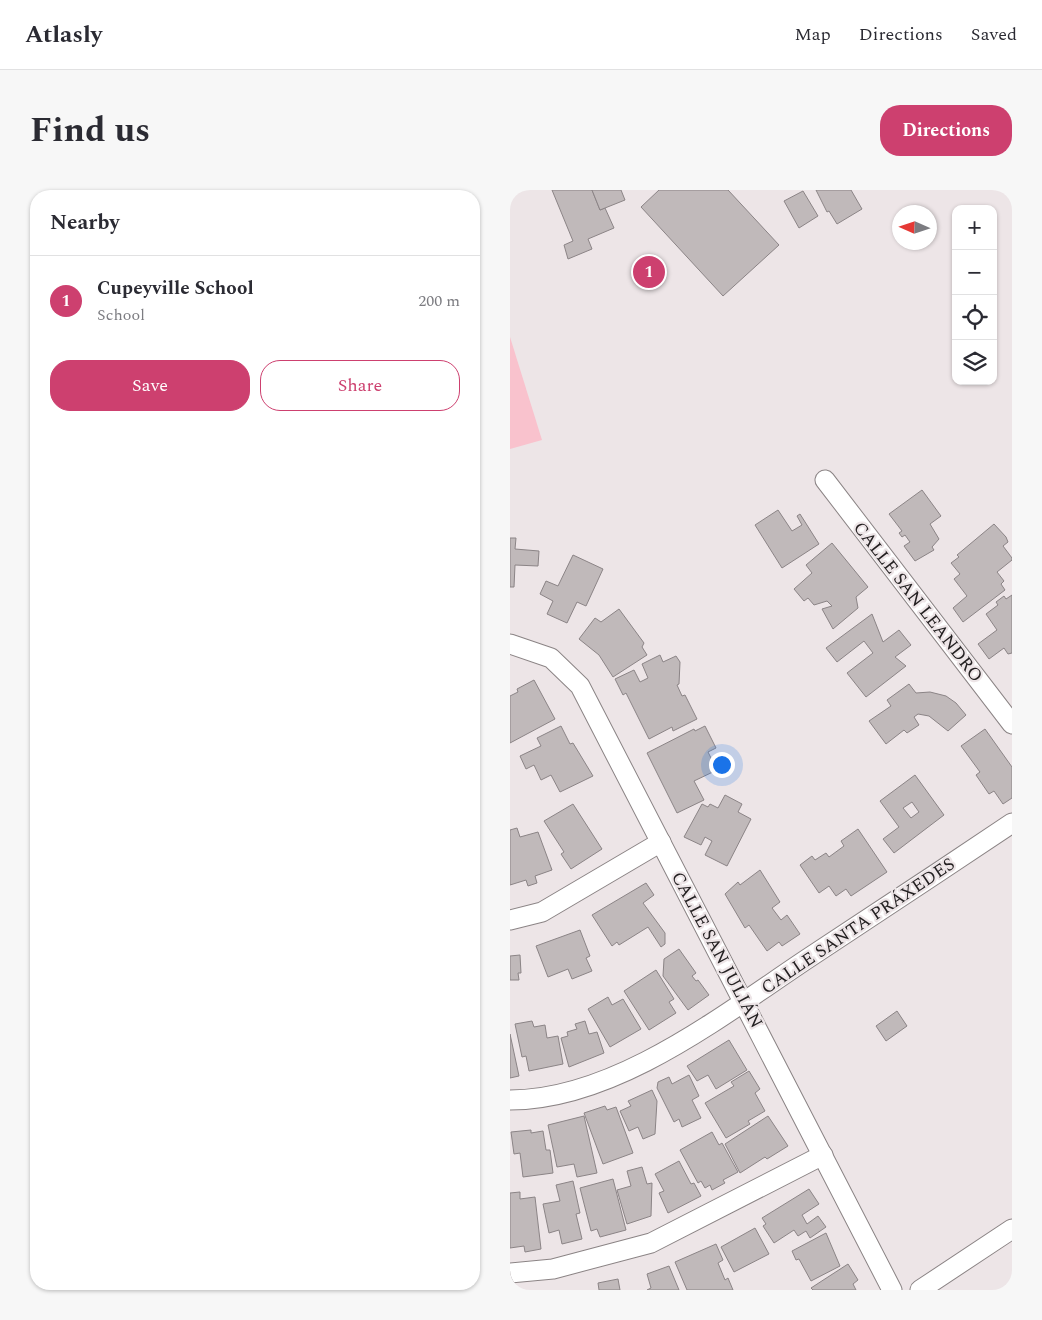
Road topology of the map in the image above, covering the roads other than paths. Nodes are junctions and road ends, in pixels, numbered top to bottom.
1 (825, 480) dead end
2 (510, 644) edge
3 (1012, 724) edge
4 (1012, 823) edge
5 (661, 842) junction
6 (510, 920) edge
7 (744, 1001) junction
8 (510, 1100) edge
9 (823, 1155) junction
10 (1012, 1229) edge
11 (510, 1273) edge
12 (892, 1290) edge
13 (920, 1290) edge

1 - 3 street, CALLE SAN LEANDRO
2 - 5 street, CALLE SAN JULIÁN
4 - 7 street, CALLE SANTA PRÁXEDES
5 - 6 street
5 - 7 street, CALLE SAN JULIÁN
7 - 8 street, CALLE SANTA PRÁXEDES
7 - 9 street, CALLE SAN JULIÁN
9 - 11 street
9 - 12 street, CALLE SAN JULIÁN
10 - 13 street

